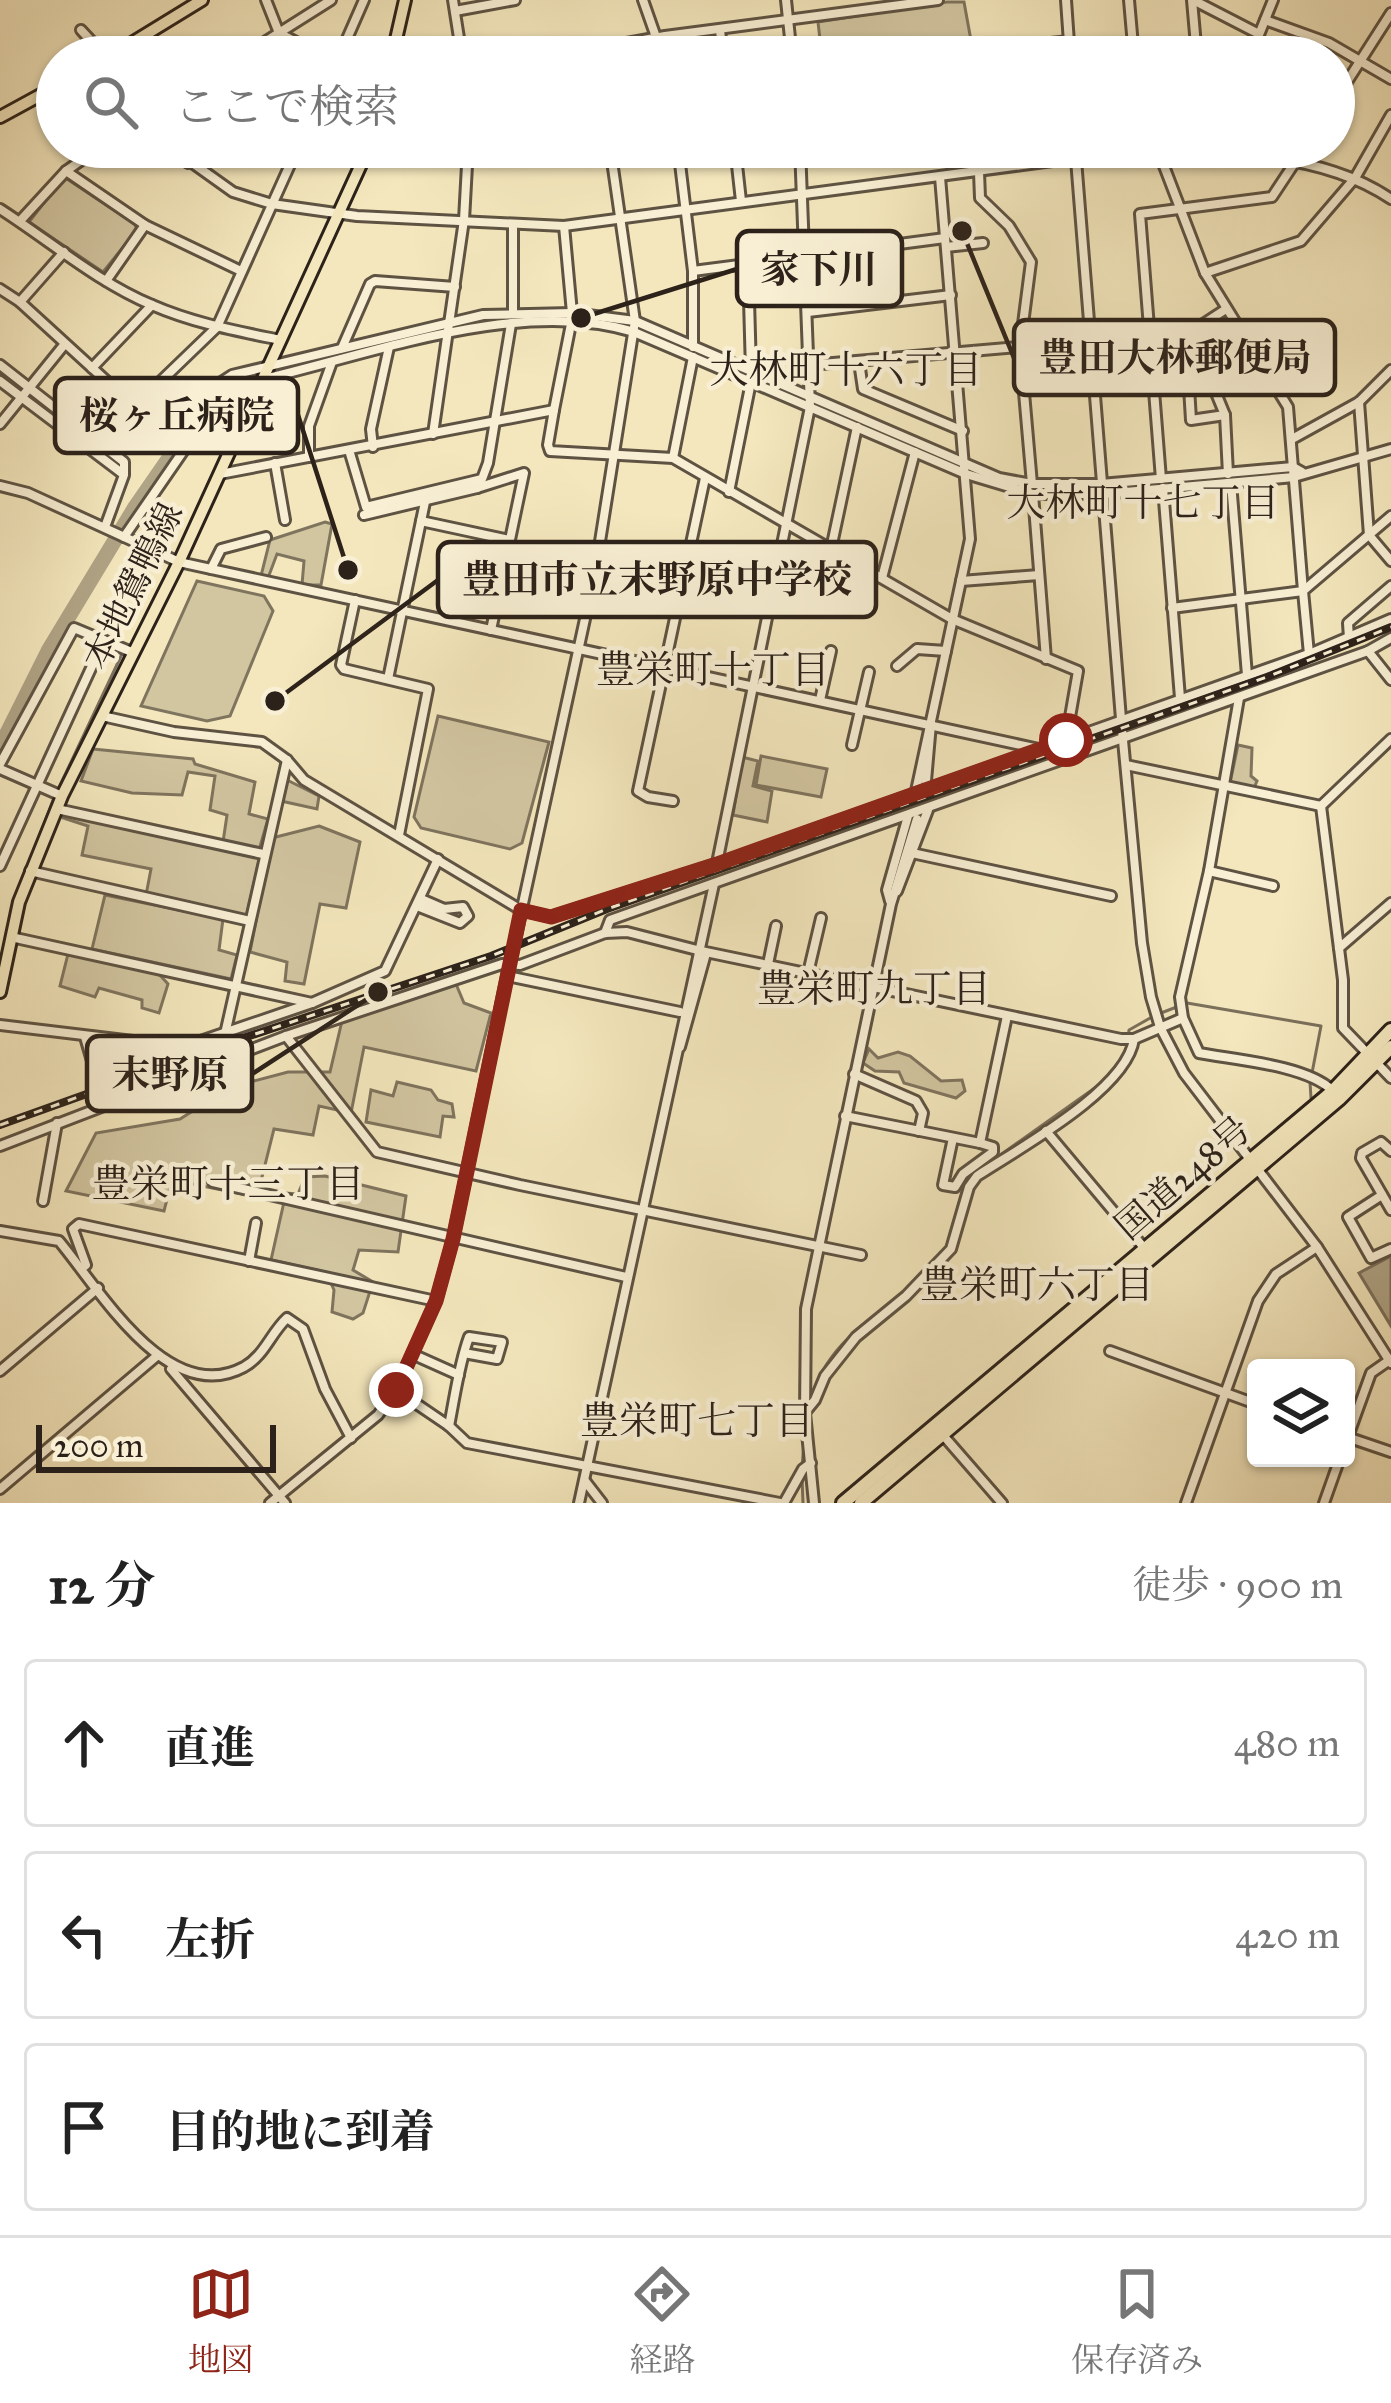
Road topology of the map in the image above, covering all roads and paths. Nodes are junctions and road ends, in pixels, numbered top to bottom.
1 (202, 0) edge
2 (266, 0) edge
3 (331, 0) edge
4 (364, 0) edge
5 (405, 0) edge
6 (515, 0) edge
7 (643, 0) edge
8 (786, 0) edge
9 (938, 0) edge
10 (1066, 0) edge
11 (1129, 0) edge
12 (1192, 0) edge
13 (1273, 0) edge
14 (454, 6) edge
15 (1391, 14) edge
16 (1265, 20) junction
17 (788, 21) junction
18 (82, 30) dead end
19 (720, 30) junction
20 (279, 33) junction
21 (1259, 34) joint
22 (88, 36) edge
23 (142, 36) edge
24 (274, 36) edge
25 (285, 36) edge
26 (348, 36) edge
27 (397, 36) edge
28 (459, 36) edge
29 (656, 36) edge
30 (673, 36) edge
31 (721, 36) edge
32 (790, 36) edge
33 (1069, 36) edge
34 (1132, 36) edge
35 (1195, 36) edge
36 (1303, 36) edge
37 (1355, 58) edge
38 (1361, 60) junction
39 (1355, 68) edge
40 (1391, 79) edge
41 (36, 97) edge
42 (1391, 116) edge
43 (0, 117) edge
44 (71, 168) edge
45 (196, 168) edge
46 (288, 168) edge
47 (360, 168) edge
48 (467, 168) edge
49 (612, 168) edge
50 (681, 168) edge
51 (737, 168) edge
52 (802, 168) edge
53 (1006, 168) edge
54 (1076, 168) edge
55 (1165, 168) edge
56 (1291, 168) edge
57 (1331, 168) edge
58 (67, 171) junction
59 (979, 172) junction
60 (940, 177) junction
61 (1355, 178) junction
62 (804, 194) junction
63 (1391, 199) edge
64 (741, 201) junction
65 (272, 204) junction
66 (1179, 206) junction
67 (0, 209) edge
68 (686, 210) junction
69 (340, 214) junction
70 (619, 219) junction
71 (464, 220) junction
72 (20, 221) junction
73 (513, 224) junction
74 (145, 225) junction
75 (564, 226) junction
76 (946, 243) junction
77 (982, 243) dead end
78 (64, 252) junction
79 (804, 257) junction
80 (748, 264) junction
81 (242, 271) junction
82 (693, 272) junction
83 (1205, 273) junction
84 (106, 281) junction
85 (455, 287) junction
86 (0, 289) edge
87 (951, 295) junction
88 (20, 302) junction
89 (152, 305) junction
90 (1226, 309) junction
91 (808, 312) junction
92 (572, 318) junction
93 (512, 319) junction
94 (634, 326) junction
95 (217, 327) junction
96 (449, 327) junction
97 (1191, 332) junction
98 (1150, 337) junction
99 (280, 340) junction
100 (1089, 341) junction
101 (64, 344) junction
102 (1020, 346) junction
103 (389, 347) junction
104 (341, 350) junction
105 (693, 352) junction
106 (956, 352) junction
107 (332, 362) junction
108 (859, 362) junction
109 (0, 365) edge
110 (810, 365) junction
111 (92, 368) junction
112 (1391, 370) edge
113 (266, 374) junction
114 (751, 376) junction
115 (0, 381) edge
116 (1189, 387) dead end
117 (29, 388) junction
118 (22, 398) junction
119 (810, 402) junction
120 (1359, 402) junction
121 (134, 406) junction
122 (554, 410) junction
123 (1226, 415) junction
124 (496, 422) junction
125 (0, 424) edge
126 (856, 427) junction
127 (963, 431) junction
128 (434, 434) junction
129 (1292, 440) junction
130 (373, 447) junction
131 (1391, 449) edge
132 (349, 451) junction
133 (915, 452) junction
134 (616, 453) junction
135 (309, 457) junction
136 (1363, 457) junction
137 (674, 458) junction
138 (274, 464) junction
139 (966, 470) junction
140 (1296, 472) junction
141 (220, 474) junction
142 (124, 475) junction
143 (705, 478) junction
144 (1229, 478) junction
145 (1162, 484) junction
146 (477, 485) junction
147 (0, 486) edge
148 (1032, 489) junction
149 (1102, 489) junction
150 (729, 492) junction
151 (425, 502) junction
152 (364, 515) dead end
153 (1391, 516) edge
154 (285, 520) dead end
155 (421, 521) junction
156 (786, 524) junction
157 (105, 527) junction
158 (1369, 535) junction
159 (124, 537) junction
160 (266, 537) dead end
161 (508, 539) junction
162 (831, 549) junction
163 (1391, 561) edge
164 (179, 562) junction
165 (211, 569) junction
166 (1039, 575) junction
167 (882, 578) junction
168 (961, 581) junction
169 (1391, 586) edge
170 (1304, 591) junction
171 (771, 596) junction
172 (1239, 599) junction
173 (355, 600) junction
174 (1172, 608) junction
175 (402, 609) junction
176 (843, 611) dead end
177 (952, 619) junction
178 (1391, 619) edge
179 (490, 630) junction
180 (1349, 638) junction
181 (1391, 638) edge
182 (104, 640) junction
183 (579, 651) junction
184 (831, 651) dead end
185 (946, 651) junction
186 (1368, 651) junction
187 (134, 653) junction
188 (1309, 654) junction
189 (1046, 659) junction
190 (664, 666) junction
191 (897, 667) dead end
192 (869, 672) dead end
193 (1247, 675) junction
194 (388, 679) junction
195 (1391, 680) edge
196 (753, 686) junction
197 (1180, 698) junction
198 (1239, 698) junction
199 (820, 700) junction
200 (861, 708) junction
201 (102, 716) junction
202 (1121, 719) junction
203 (931, 723) junction
204 (1391, 739) edge
205 (1066, 740) junction
206 (1123, 740) junction
207 (852, 746) dead end
208 (1040, 750) junction
209 (287, 760) junction
210 (1126, 765) junction
211 (0, 766) edge
212 (926, 781) dead end
213 (36, 785) junction
214 (1226, 786) junction
215 (916, 793) junction
216 (673, 801) dead end
217 (59, 803) junction
218 (1321, 806) junction
219 (928, 809) junction
220 (912, 818) junction
221 (399, 835) junction
222 (912, 853) junction
223 (262, 854) junction
224 (437, 859) junction
225 (717, 864) junction
226 (0, 866) edge
227 (30, 871) junction
228 (1209, 871) junction
229 (714, 883) junction
230 (1273, 886) dead end
231 (1112, 896) dead end
232 (892, 900) junction
233 (419, 902) junction
234 (1391, 903) edge
235 (521, 910) junction
236 (821, 918) dead end
237 (250, 921) junction
238 (776, 926) dead end
239 (605, 933) junction
240 (11, 937) junction
241 (1339, 948) junction
242 (701, 951) junction
243 (511, 959) junction
244 (768, 964) junction
245 (808, 973) junction
246 (507, 976) junction
247 (236, 986) junction
248 (874, 988) junction
249 (0, 992) edge
250 (312, 1003) junction
251 (680, 1012) dead end
252 (1007, 1016) junction
253 (1183, 1018) junction
254 (0, 1025) edge
255 (1160, 1027) junction
256 (1391, 1030) edge
257 (224, 1036) junction
258 (286, 1036) junction
259 (89, 1037) junction
260 (1134, 1040) junction
261 (1391, 1046) edge
262 (1371, 1061) junction
263 (854, 1074) junction
264 (1391, 1078) edge
265 (99, 1084) dead end
266 (1333, 1091) junction
267 (845, 1116) junction
268 (57, 1122) junction
269 (919, 1131) junction
270 (1046, 1131) junction
271 (953, 1138) junction
272 (980, 1143) junction
273 (0, 1146) edge
274 (1391, 1151) edge
275 (1253, 1165) junction
276 (467, 1172) junction
277 (213, 1182) dead end
278 (1382, 1195) junction
279 (43, 1201) dead end
280 (641, 1209) junction
281 (1391, 1210) edge
282 (256, 1223) dead end
283 (0, 1231) edge
284 (453, 1239) junction
285 (819, 1246) junction
286 (1317, 1247) junction
287 (1391, 1249) edge
288 (1145, 1250) junction
289 (861, 1255) dead end
290 (249, 1261) junction
291 (82, 1268) junction
292 (627, 1277) junction
293 (98, 1288) junction
294 (436, 1301) junction
295 (1110, 1352) dead end
296 (464, 1353) junction
297 (412, 1354) junction
298 (160, 1357) junction
299 (1390, 1361) edge
300 (0, 1372) edge
301 (459, 1375) junction
302 (396, 1390) junction
303 (1226, 1393) junction
304 (1247, 1400) edge
305 (805, 1413) junction
306 (1355, 1416) edge
307 (449, 1426) junction
308 (942, 1434) junction
309 (351, 1438) junction
310 (1355, 1441) edge
311 (1391, 1452) edge
312 (811, 1463) junction
313 (1337, 1467) edge
314 (586, 1468) junction
315 (584, 1480) junction
316 (0, 1489) edge
317 (282, 1499) edge
318 (270, 1503) edge
319 (579, 1503) edge
320 (602, 1503) edge
321 (782, 1503) edge
322 (814, 1503) edge
323 (843, 1503) edge
324 (861, 1503) edge
325 (1002, 1503) edge
326 (1186, 1503) edge
327 (1324, 1503) edge

1 - 23 main road
2 - 20 street
3 - 20 street
4 - 26 street
5 - 27 main road
6 - 14 street
7 - 29 street
8 - 17 street
9 - 17 street
10 - 33 street
11 - 34 street
12 - 21 street
12 - 35 street
13 - 16 street
14 - 28 street
15 - 38 street
16 - 21 street
16 - 36 street
17 - 19 street
17 - 32 street
18 - 22 street
19 - 30 street
19 - 31 street
20 - 24 street
20 - 25 street
37 - 38 street
38 - 39 street
38 - 40 street
41 - 43 main road
42 - 61 street
44 - 58 street
45 - 65 street
46 - 65 street
47 - 69 main road, 本地鴛鴨線
48 - 71 street
49 - 70 street
50 - 68 street
51 - 64 street
52 - 62 street
53 - 59 street
54 - 100 street
55 - 66 street
56 - 66 street
57 - 61 street
58 - 72 street
58 - 74 street
59 - 60 street
59 - 102 street
60 - 62 street
60 - 76 street
61 - 63 street
61 - 83 street
62 - 64 street
62 - 79 street
64 - 68 street
65 - 69 street
65 - 81 street
66 - 83 street
66 - 98 street
67 - 72 street
68 - 70 street
68 - 82 street
69 - 71 street
69 - 99 main road, 本地鴛鴨線
70 - 75 street
70 - 94 street
71 - 73 street
71 - 85 street
72 - 78 street
73 - 75 street
73 - 93 street
74 - 81 street
74 - 84 street
75 - 92 street
76 - 77 street
76 - 79 street
76 - 87 street
78 - 84 street
78 - 88 street
79 - 80 street
79 - 91 street
80 - 82 street
80 - 114 street
81 - 95 street
82 - 105 street
83 - 90 street
84 - 89 street
85 - 96 street
85 - 104 street
86 - 88 street
87 - 91 street
87 - 106 street
88 - 101 street
89 - 95 street
89 - 111 street
90 - 97 street
90 - 129 street
91 - 110 street
92 - 93 street
92 - 94 street
92 - 122 street
93 - 96 street
93 - 124 street
94 - 105 street
94 - 134 street
95 - 99 street
95 - 121 street
96 - 103 street
96 - 104 street
96 - 128 street
97 - 98 street
97 - 123 street
98 - 100 street
98 - 145 street
99 - 113 main road, 本地鴛鴨線
100 - 102 street
100 - 149 street
101 - 111 street
101 - 117 street
102 - 106 street
102 - 148 street
103 - 107 street
103 - 130 street
104 - 113 street
105 - 114 street
105 - 137 street
106 - 108 street
106 - 127 street
107 - 113 street
107 - 135 street
108 - 110 street
108 - 127 street
109 - 117 street
110 - 119 street
111 - 121 street
112 - 120 street
113 - 121 street
113 - 141 main road, 本地鴛鴨線
113 - 159 street
114 - 119 street
114 - 150 street
115 - 118 street
116 - 123 street
117 - 118 street
117 - 142 street
118 - 125 street
118 - 142 street
119 - 126 street
119 - 139 street
119 - 156 street
120 - 129 street
120 - 136 street
122 - 124 street
122 - 134 street
123 - 144 street
124 - 128 street
124 - 146 street
126 - 133 street
126 - 162 street
127 - 139 street
128 - 130 street
129 - 140 street
130 - 132 street
131 - 136 street
132 - 135 street
132 - 146 street
133 - 139 street
133 - 167 street
134 - 137 street
134 - 183 street
135 - 138 street
136 - 140 street
136 - 158 street
137 - 143 street
138 - 141 street
138 - 154 street
139 - 148 street
139 - 168 street
140 - 144 street
140 - 170 street
141 - 164 main road, 本地鴛鴨線
142 - 157 street
143 - 150 street
143 - 190 street
144 - 145 street
144 - 172 street
145 - 149 street
145 - 174 street
146 - 151 street
146 - 161 street
147 - 157 street
148 - 149 street
148 - 166 street
149 - 202 street
150 - 156 street
151 - 152 street
151 - 155 street
153 - 158 street
155 - 161 street
155 - 175 street
156 - 162 street
156 - 171 street
157 - 159 street
158 - 163 street
158 - 170 street
159 - 164 street
160 - 165 street
161 - 179 street
162 - 167 street
164 - 165 street
164 - 187 main road, 本地鴛鴨線
165 - 173 street
166 - 168 street
166 - 189 street
167 - 177 street
168 - 177 street
169 - 180 street
170 - 172 street
170 - 188 street
171 - 176 street
171 - 196 street
172 - 174 street
172 - 193 street
173 - 175 street
173 - 194 street
174 - 197 street
175 - 179 street
175 - 194 street
177 - 185 street
177 - 189 street
178 - 180 street
179 - 183 street
180 - 188 street
181 - 186 street
182 - 187 street
182 - 211 street
182 - 213 street
183 - 190 street
183 - 235 street
184 - 199 street
185 - 191 street
185 - 203 street
186 - 195 street
186 - 198 street
187 - 201 main road, 本地鴛鴨線
188 - 193 street
189 - 205 street
190 - 196 street
190 - 216 street
192 - 200 street
193 - 197 street
194 - 221 street
196 - 199 street
196 - 225 street
197 - 202 street
198 - 206 street
198 - 214 street
199 - 200 street
200 - 203 street
200 - 207 street
201 - 209 street
201 - 217 main road, 本地鴛鴨線
202 - 205 street
202 - 206 street
203 - 208 street
203 - 212 street
203 - 215 street
204 - 218 street
205 - 208 street
206 - 210 street
206 - 219 street
208 - 215 street
209 - 221 street
209 - 223 street
210 - 214 street
210 - 255 street
211 - 213 street
213 - 217 street
213 - 226 street
214 - 218 street
214 - 228 street
215 - 225 street
217 - 223 street
217 - 227 main road, 本地鴛鴨線
218 - 241 street
219 - 220 street
219 - 222 street
220 - 229 street
220 - 232 street
221 - 224 street
222 - 231 street
222 - 232 street
223 - 237 street
224 - 233 street
224 - 235 street
225 - 235 street
227 - 237 street
227 - 240 main road, 本地鴛鴨線
228 - 230 street
228 - 253 street
229 - 239 street
229 - 242 street
232 - 248 street
233 - 233 street
233 - 250 street
234 - 241 street
235 - 243 street, bridge
236 - 245 street
237 - 247 street
238 - 244 street
239 - 242 street
239 - 243 street
240 - 247 street
240 - 249 main road, 本地鴛鴨線
241 - 262 street
242 - 244 street
242 - 280 street
243 - 246 street
243 - 258 street
244 - 245 street
245 - 248 street
246 - 251 street
246 - 276 street
247 - 250 street
247 - 257 street
248 - 252 street
248 - 263 street
250 - 257 street
252 - 260 street
252 - 272 street
253 - 255 street
253 - 266 street
254 - 259 street
255 - 260 street
255 - 275 street
256 - 262 highway, 国道248号
257 - 259 street
258 - 268 street
258 - 276 street
259 - 265 street
260 - 270 street
261 - 262 highway, 国道248号
262 - 264 street
262 - 266 highway, 国道248号
262 - 275 highway, 国道248号
263 - 267 street
263 - 269 street
266 - 275 highway, 国道248号
267 - 269 street
267 - 285 street
268 - 273 street
268 - 279 street
269 - 271 street
270 - 288 street
270 - 305 street
271 - 272 street
271 - 272 street
274 - 278 street
275 - 286 street
275 - 288 highway, 国道248号
275 - 308 highway, 国道248号
276 - 280 street
276 - 284 street
277 - 284 street
278 - 281 street
278 - 287 street
280 - 285 street
280 - 292 street
282 - 290 street
283 - 291 street
284 - 292 street
284 - 294 street
285 - 289 street
285 - 305 street
286 - 299 street
286 - 303 street
288 - 323 highway, 国道248号
290 - 291 street
290 - 294 street
291 - 293 street
292 - 314 street
293 - 298 street
293 - 300 street
294 - 297 street
295 - 303 street
296 - 296 street
296 - 301 street
297 - 301 street
297 - 302 street
298 - 309 street
298 - 316 street
298 - 317 street
299 - 306 street
301 - 307 street
302 - 307 street
302 - 309 street
303 - 304 street
303 - 326 street
305 - 312 street
307 - 314 street
308 - 324 highway, 国道248号
308 - 325 street
309 - 317 street
310 - 311 street
312 - 321 street
312 - 322 street
313 - 327 street
314 - 315 street
314 - 321 street
315 - 319 street
315 - 320 street
317 - 318 street

